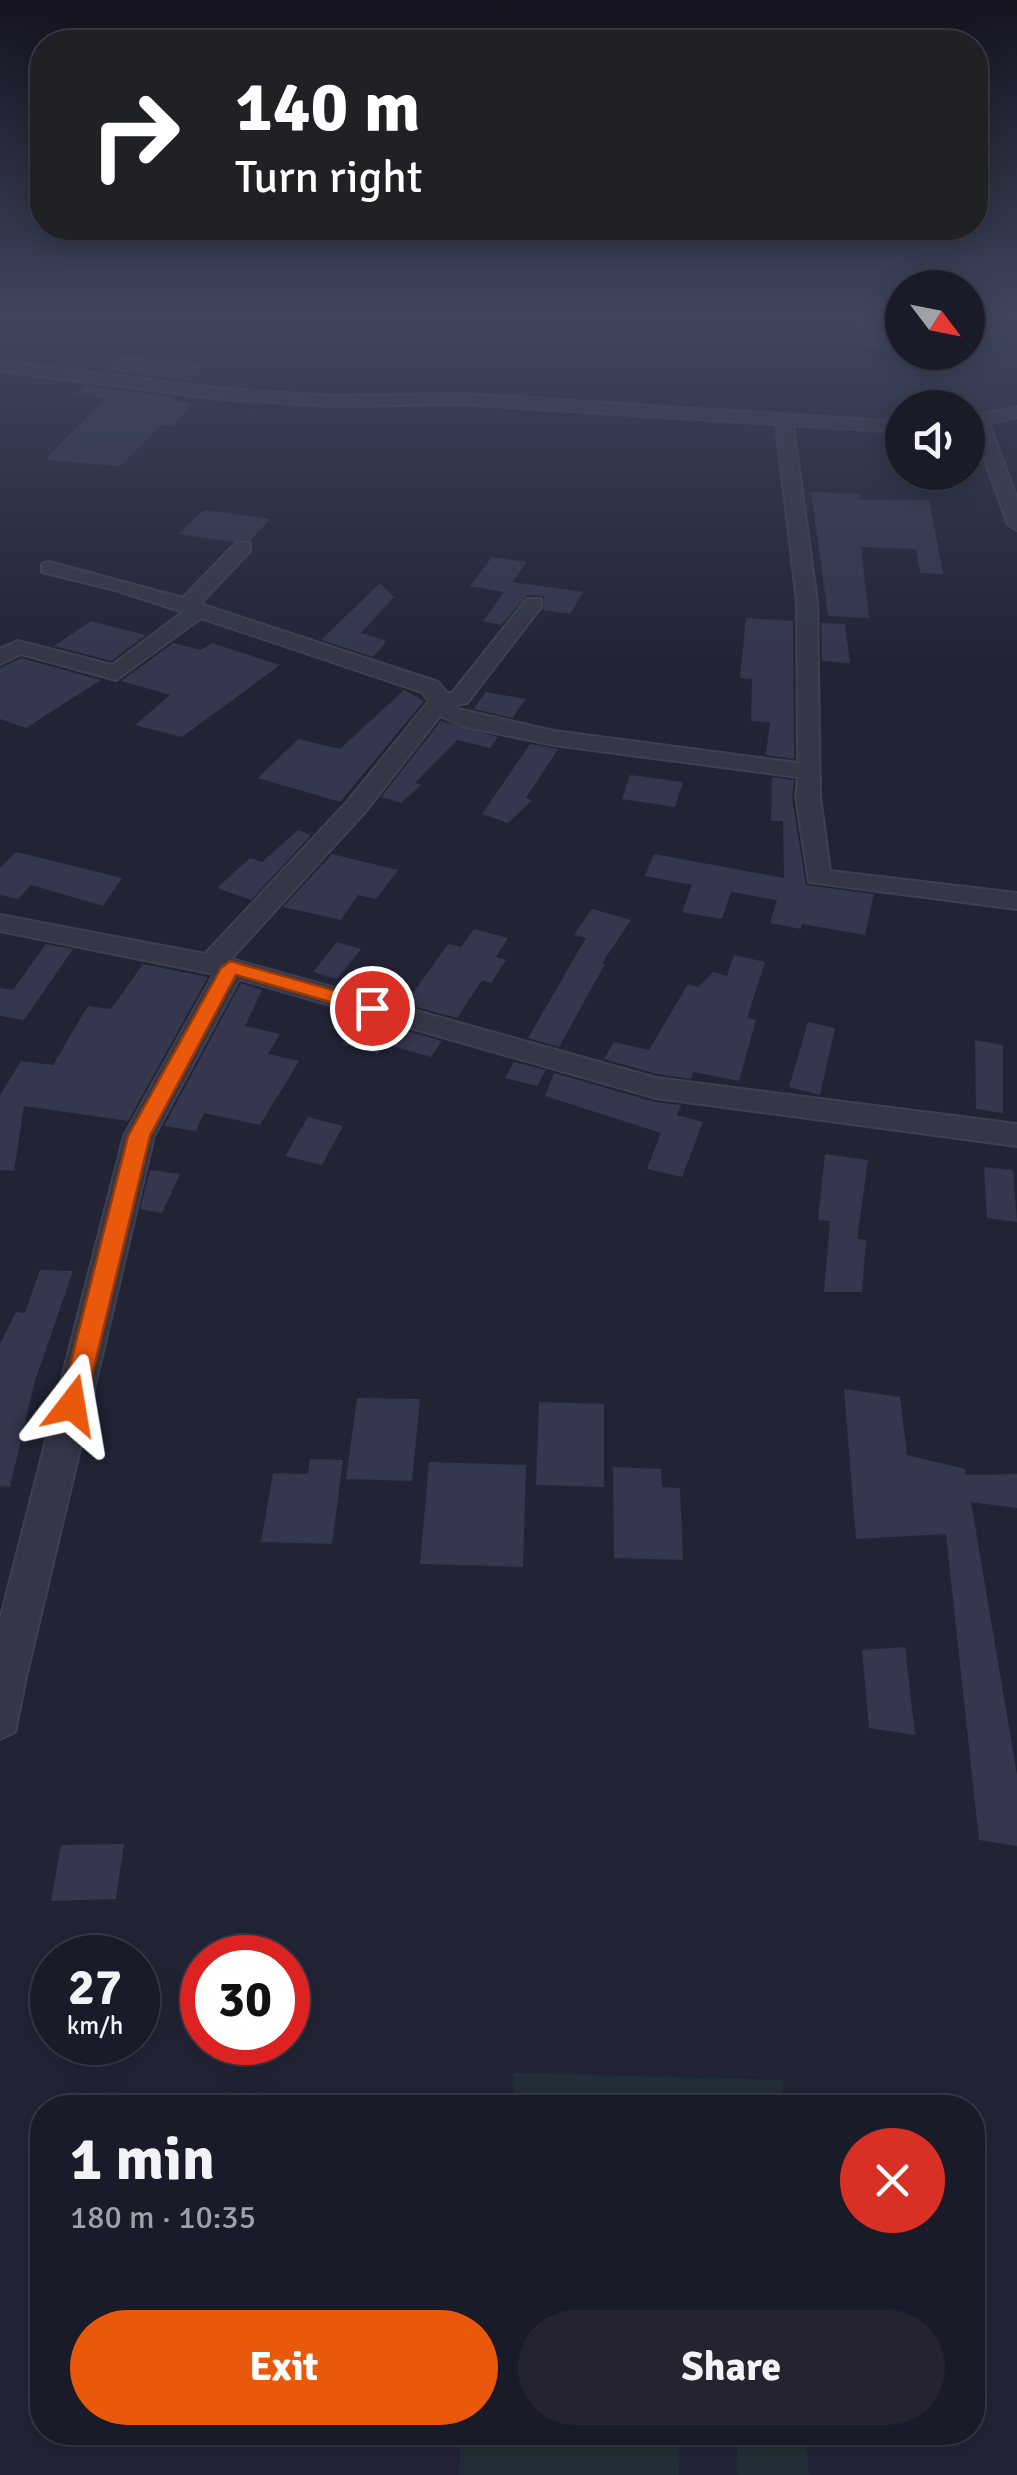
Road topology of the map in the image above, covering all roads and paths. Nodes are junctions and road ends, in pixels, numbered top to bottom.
1 (785, 430) edge
2 (985, 449) edge
3 (1017, 524) edge
4 (243, 547) dead end
5 (50, 568) dead end
6 (534, 603) dead end
7 (192, 608) junction
8 (0, 658) edge
9 (441, 700) junction
10 (810, 772) junction
11 (1017, 901) edge
12 (0, 923) edge
13 (221, 966) junction
14 (1017, 1135) edge
15 (0, 1718) edge

1 - 10 street
2 - 3 street
4 - 7 street
5 - 7 street
6 - 9 street
7 - 8 street
7 - 9 street
9 - 10 street
9 - 13 street
10 - 11 street
12 - 13 street
13 - 14 street
13 - 15 street

